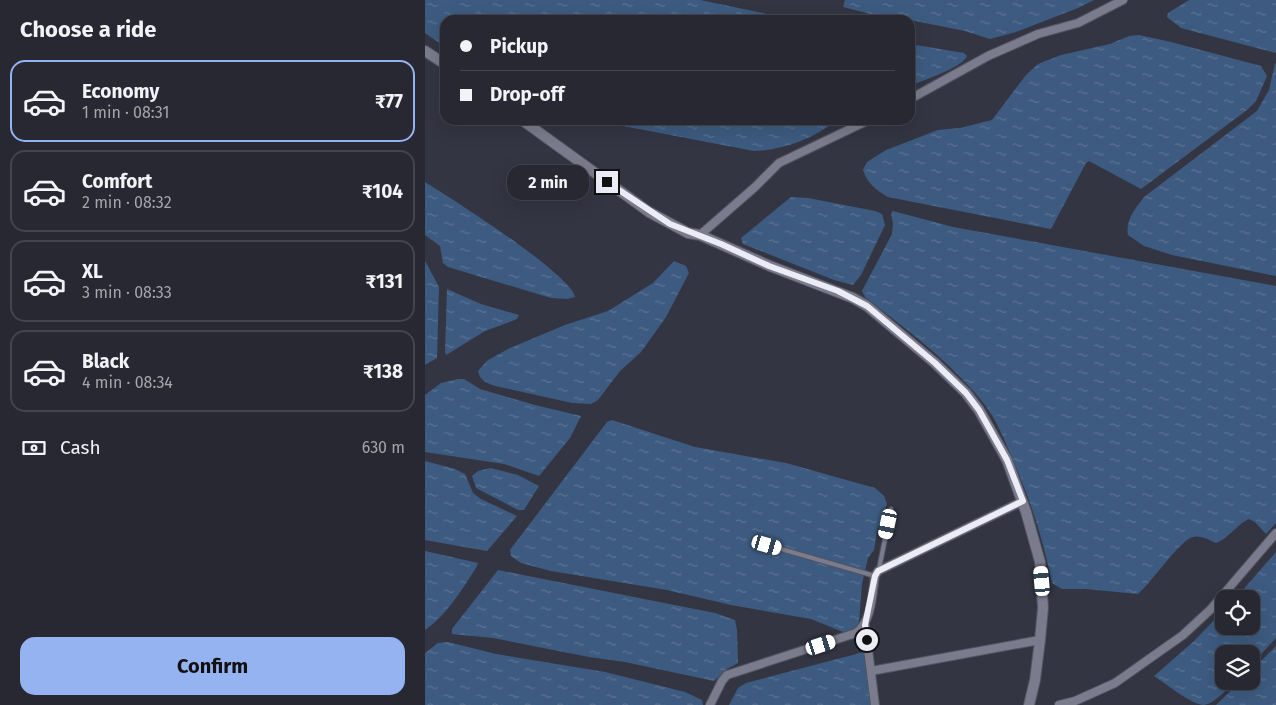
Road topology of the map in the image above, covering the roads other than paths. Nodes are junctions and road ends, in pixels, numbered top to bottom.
1 (1123, 0) edge
2 (425, 51) edge
3 (440, 61) edge
4 (915, 96) edge
5 (529, 125) edge
6 (859, 125) edge
7 (699, 235) junction
8 (1023, 501) junction
9 (891, 509) dead end
10 (1276, 533) edge
11 (767, 545) dead end
12 (877, 574) junction
13 (865, 625) junction
14 (1040, 640) junction
15 (871, 671) junction
16 (710, 705) edge
17 (875, 705) edge
18 (1029, 705) edge
19 (1059, 705) edge

1 - 4 street
2 - 3 street
5 - 7 street
6 - 7 street
7 - 8 street
8 - 12 street
8 - 14 street
9 - 12 lane
10 - 19 street
11 - 12 lane
12 - 13 street
13 - 15 street
13 - 16 street
14 - 15 street
14 - 18 street
15 - 17 street

